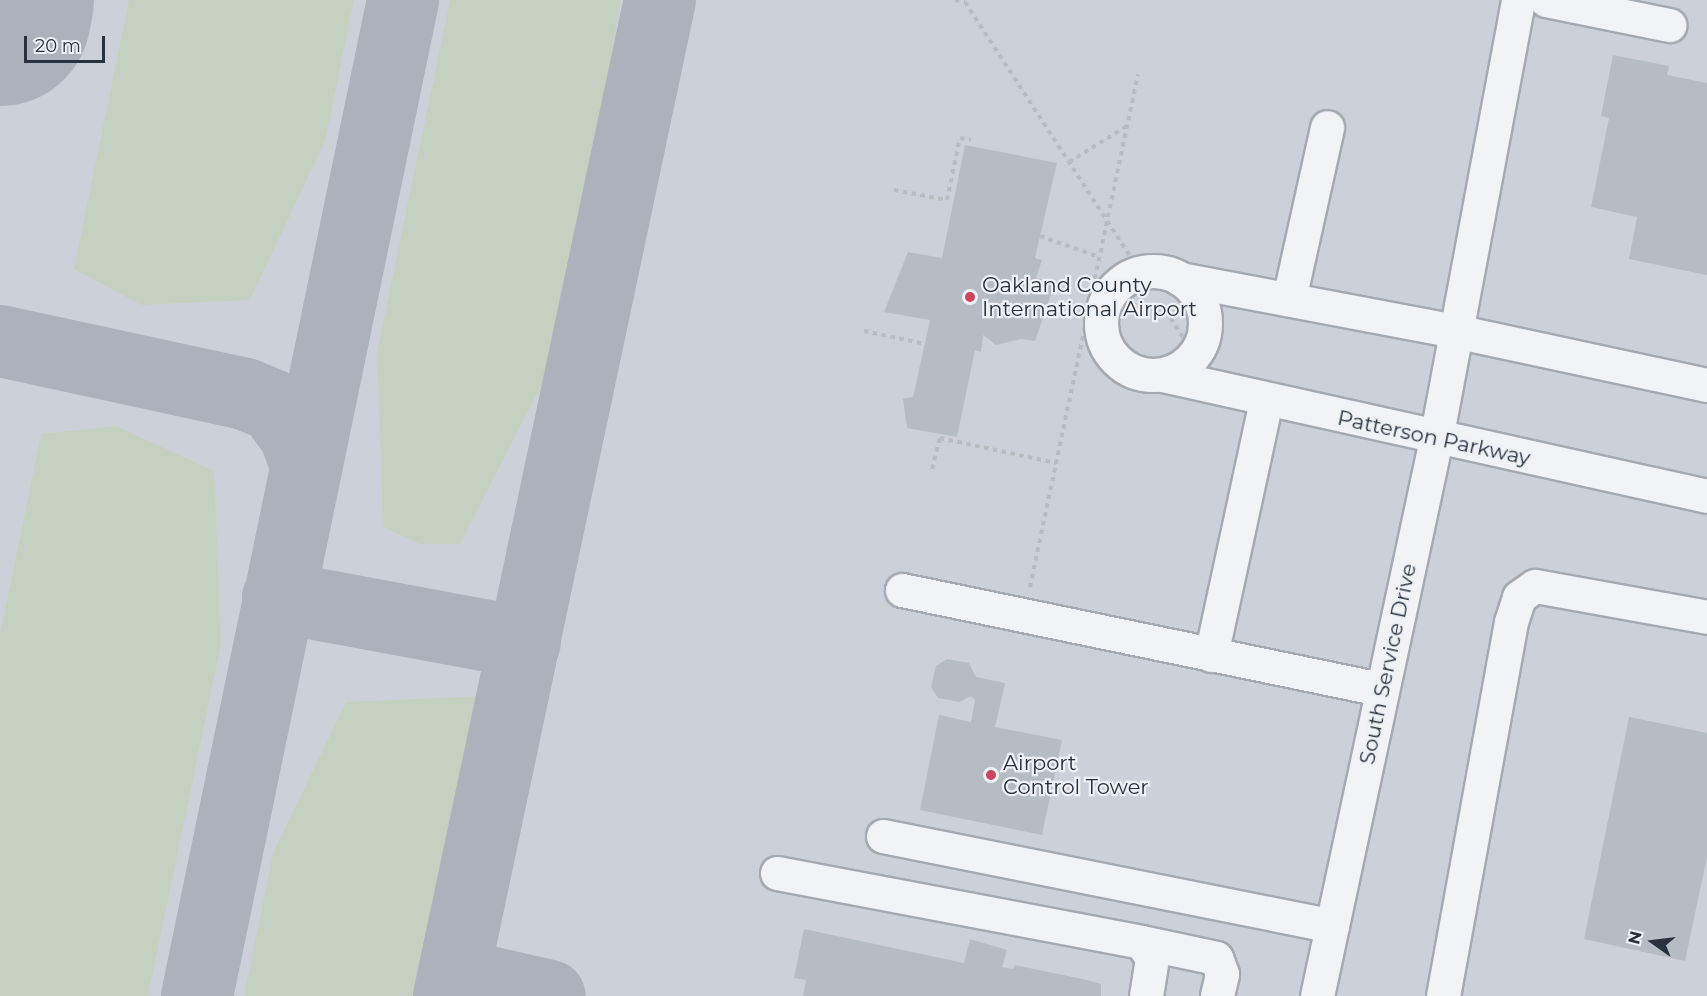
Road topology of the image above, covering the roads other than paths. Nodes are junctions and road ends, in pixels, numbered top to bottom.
1 (1518, 0) edge
2 (1545, 0) edge
3 (1669, 25) dead end
4 (1327, 127) dead end
5 (1158, 285) junction
6 (1289, 298) junction
7 (1455, 331) junction
8 (1162, 375) junction
9 (1707, 385) edge
10 (1266, 400) junction
11 (1436, 439) junction
12 (1707, 496) edge
13 (902, 590) dead end
14 (1707, 616) edge
15 (1212, 655) junction
16 (1382, 689) junction
17 (883, 836) dead end
18 (777, 873) dead end
19 (1332, 926) junction
20 (1141, 942) junction
21 (1146, 996) edge
22 (1217, 996) edge
23 (1317, 996) edge
24 (1443, 996) edge

1 - 7 street, South Service Drive
2 - 3 street
4 - 6 street
5 - 6 street
5 - 8 street
5 - 8 street
6 - 7 street
7 - 9 street
7 - 11 street, South Service Drive
8 - 10 street, Patterson Parkway
10 - 11 street, Patterson Parkway
10 - 15 street
11 - 12 street, Patterson Parkway
11 - 16 street, South Service Drive
13 - 15 street
14 - 24 street
15 - 16 street
16 - 19 street, South Service Drive
17 - 19 street
18 - 20 street
19 - 23 street, South Service Drive
20 - 21 street
20 - 22 street

